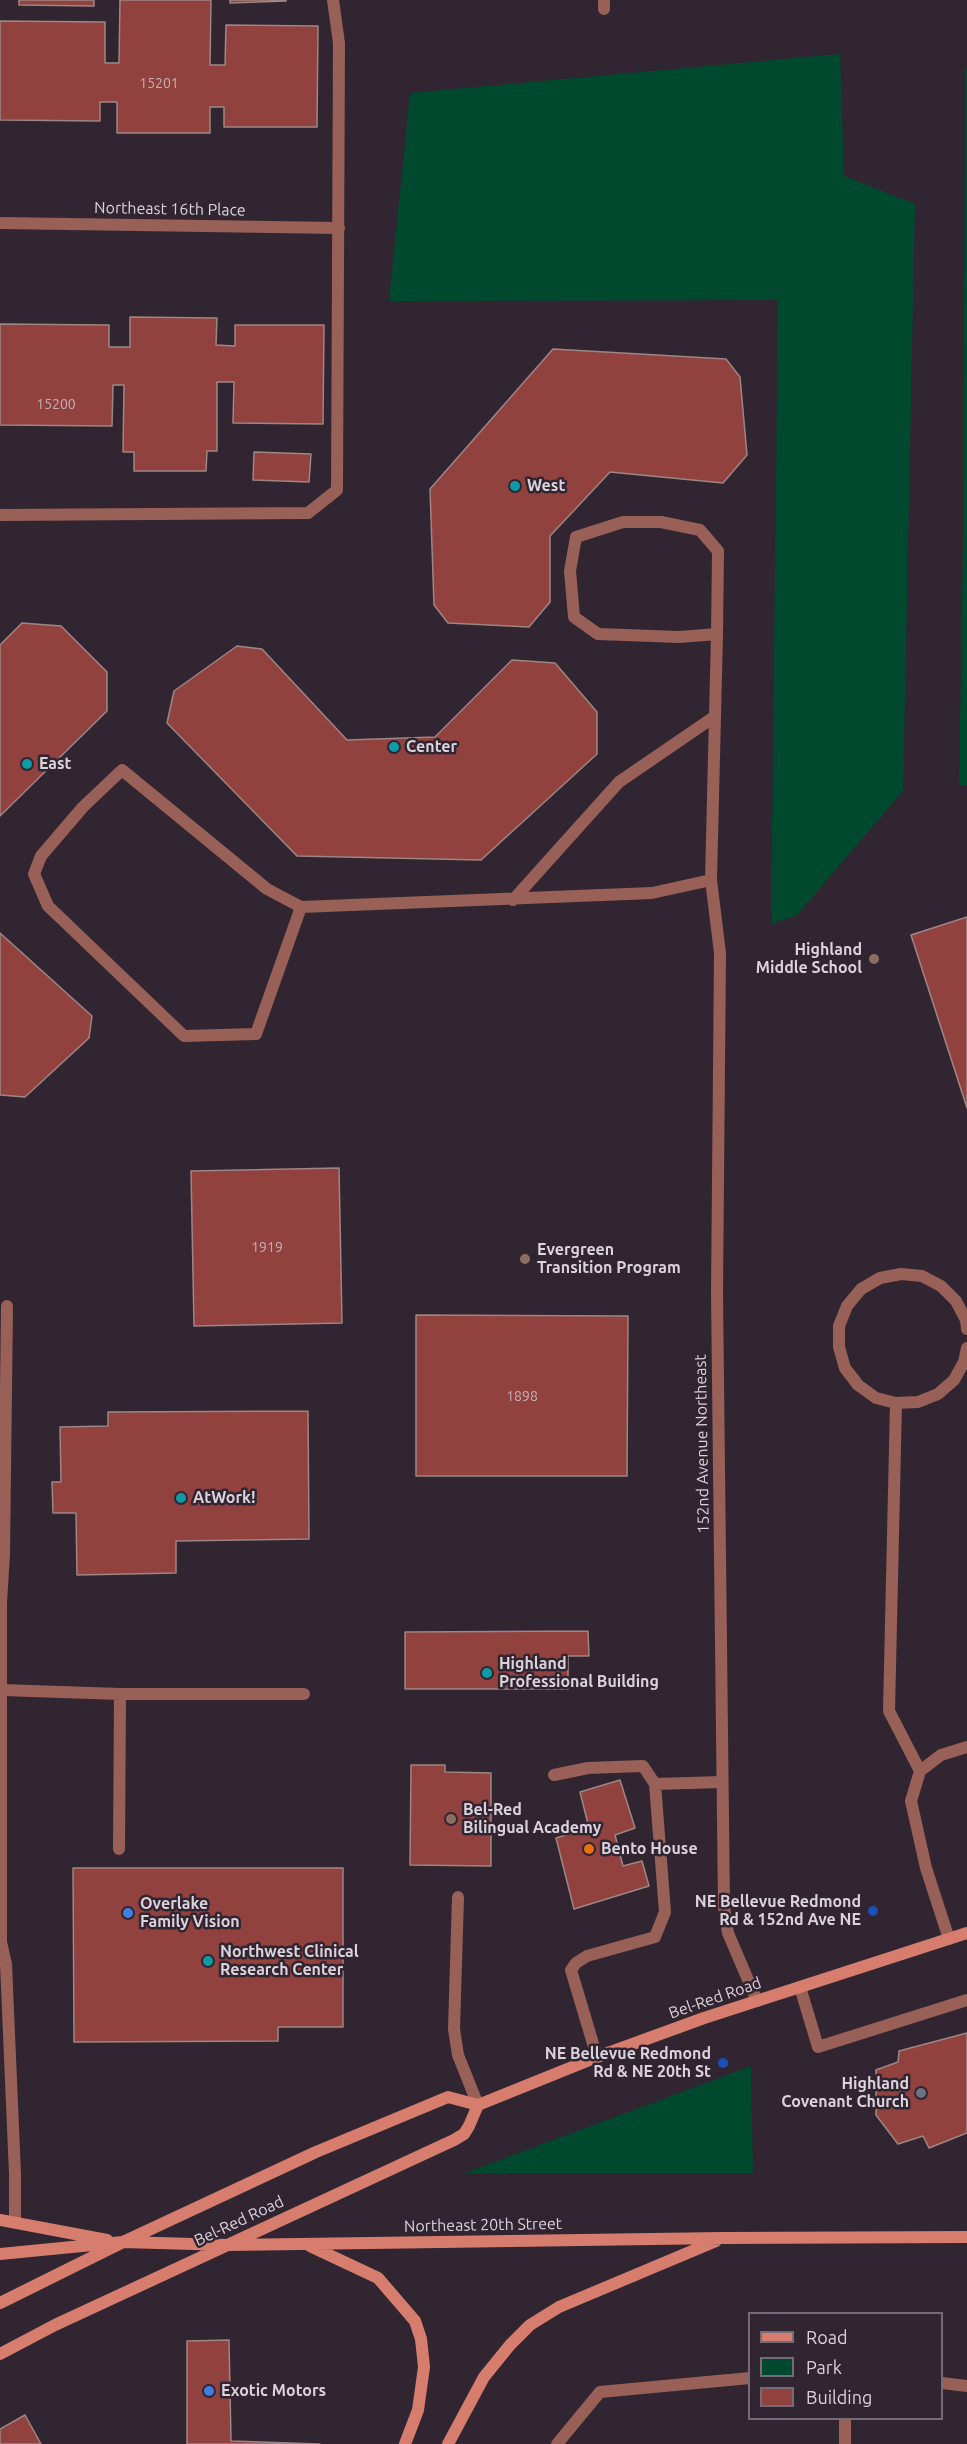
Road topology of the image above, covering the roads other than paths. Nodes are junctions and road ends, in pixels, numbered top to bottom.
1 (333, 0) edge
2 (0, 223) edge
3 (339, 228) junction
4 (0, 514) edge
5 (717, 634) junction
6 (714, 717) junction
7 (711, 880) junction
8 (513, 900) junction
9 (301, 908) junction
10 (7, 1305) dead end
11 (967, 1329) edge
12 (967, 1348) edge
13 (897, 1403) junction
14 (2, 1690) junction
15 (120, 1694) junction
16 (304, 1694) dead end
17 (967, 1747) edge
18 (920, 1771) junction
19 (554, 1775) dead end
20 (721, 1782) junction
21 (655, 1784) junction
22 (119, 1849) dead end
23 (458, 1897) dead end
24 (967, 1933) edge
25 (949, 1939) junction
26 (3, 1964) edge
27 (800, 1987) junction
28 (967, 2000) edge
29 (757, 2001) junction
30 (597, 2057) junction
31 (478, 2105) junction
32 (0, 2220) edge
33 (15, 2222) junction
34 (967, 2237) edge
35 (723, 2238) junction
36 (123, 2242) junction
37 (306, 2244) junction
38 (228, 2245) junction
39 (0, 2254) edge
40 (0, 2303) edge
41 (0, 2355) edge
42 (748, 2379) edge
43 (943, 2383) edge
44 (967, 2386) edge
45 (845, 2420) edge
46 (405, 2444) edge
47 (448, 2444) edge
48 (557, 2444) edge
49 (845, 2444) edge

1 - 3 street
2 - 3 street, Northeast 16th Place
3 - 4 street
5 - 5 street
5 - 6 street, 152nd Avenue Northeast
6 - 7 street, 152nd Avenue Northeast
6 - 8 street
7 - 8 street
7 - 20 street, 152nd Avenue Northeast
8 - 9 street
9 - 9 street
10 - 14 street
11 - 13 street
12 - 13 street
13 - 18 street
14 - 15 street
14 - 26 street
15 - 16 street
15 - 22 street
17 - 18 street
18 - 25 street
19 - 21 street
20 - 21 street
20 - 29 street, 152nd Avenue Northeast
21 - 30 street
23 - 31 street
24 - 25 main road, Bel-Red Road
25 - 27 main road, Bel-Red Road
26 - 33 street
27 - 28 street
27 - 29 main road, Bel-Red Road
29 - 30 main road, Bel-Red Road
30 - 31 main road, Bel-Red Road
31 - 36 main road, Bel-Red Road
31 - 38 main road, Bel-Red Road
32 - 33 main road
33 - 36 main road
34 - 35 main road, Northeast 20th Street
35 - 37 main road, Northeast 20th Street
35 - 47 main road
36 - 38 main road, Northeast 20th Street
36 - 39 main road, Northeast 20th Street
36 - 40 main road, Bel-Red Road
37 - 38 main road, Northeast 20th Street
37 - 46 main road
38 - 41 main road, Bel-Red Road
42 - 48 street
43 - 44 street
45 - 49 street

